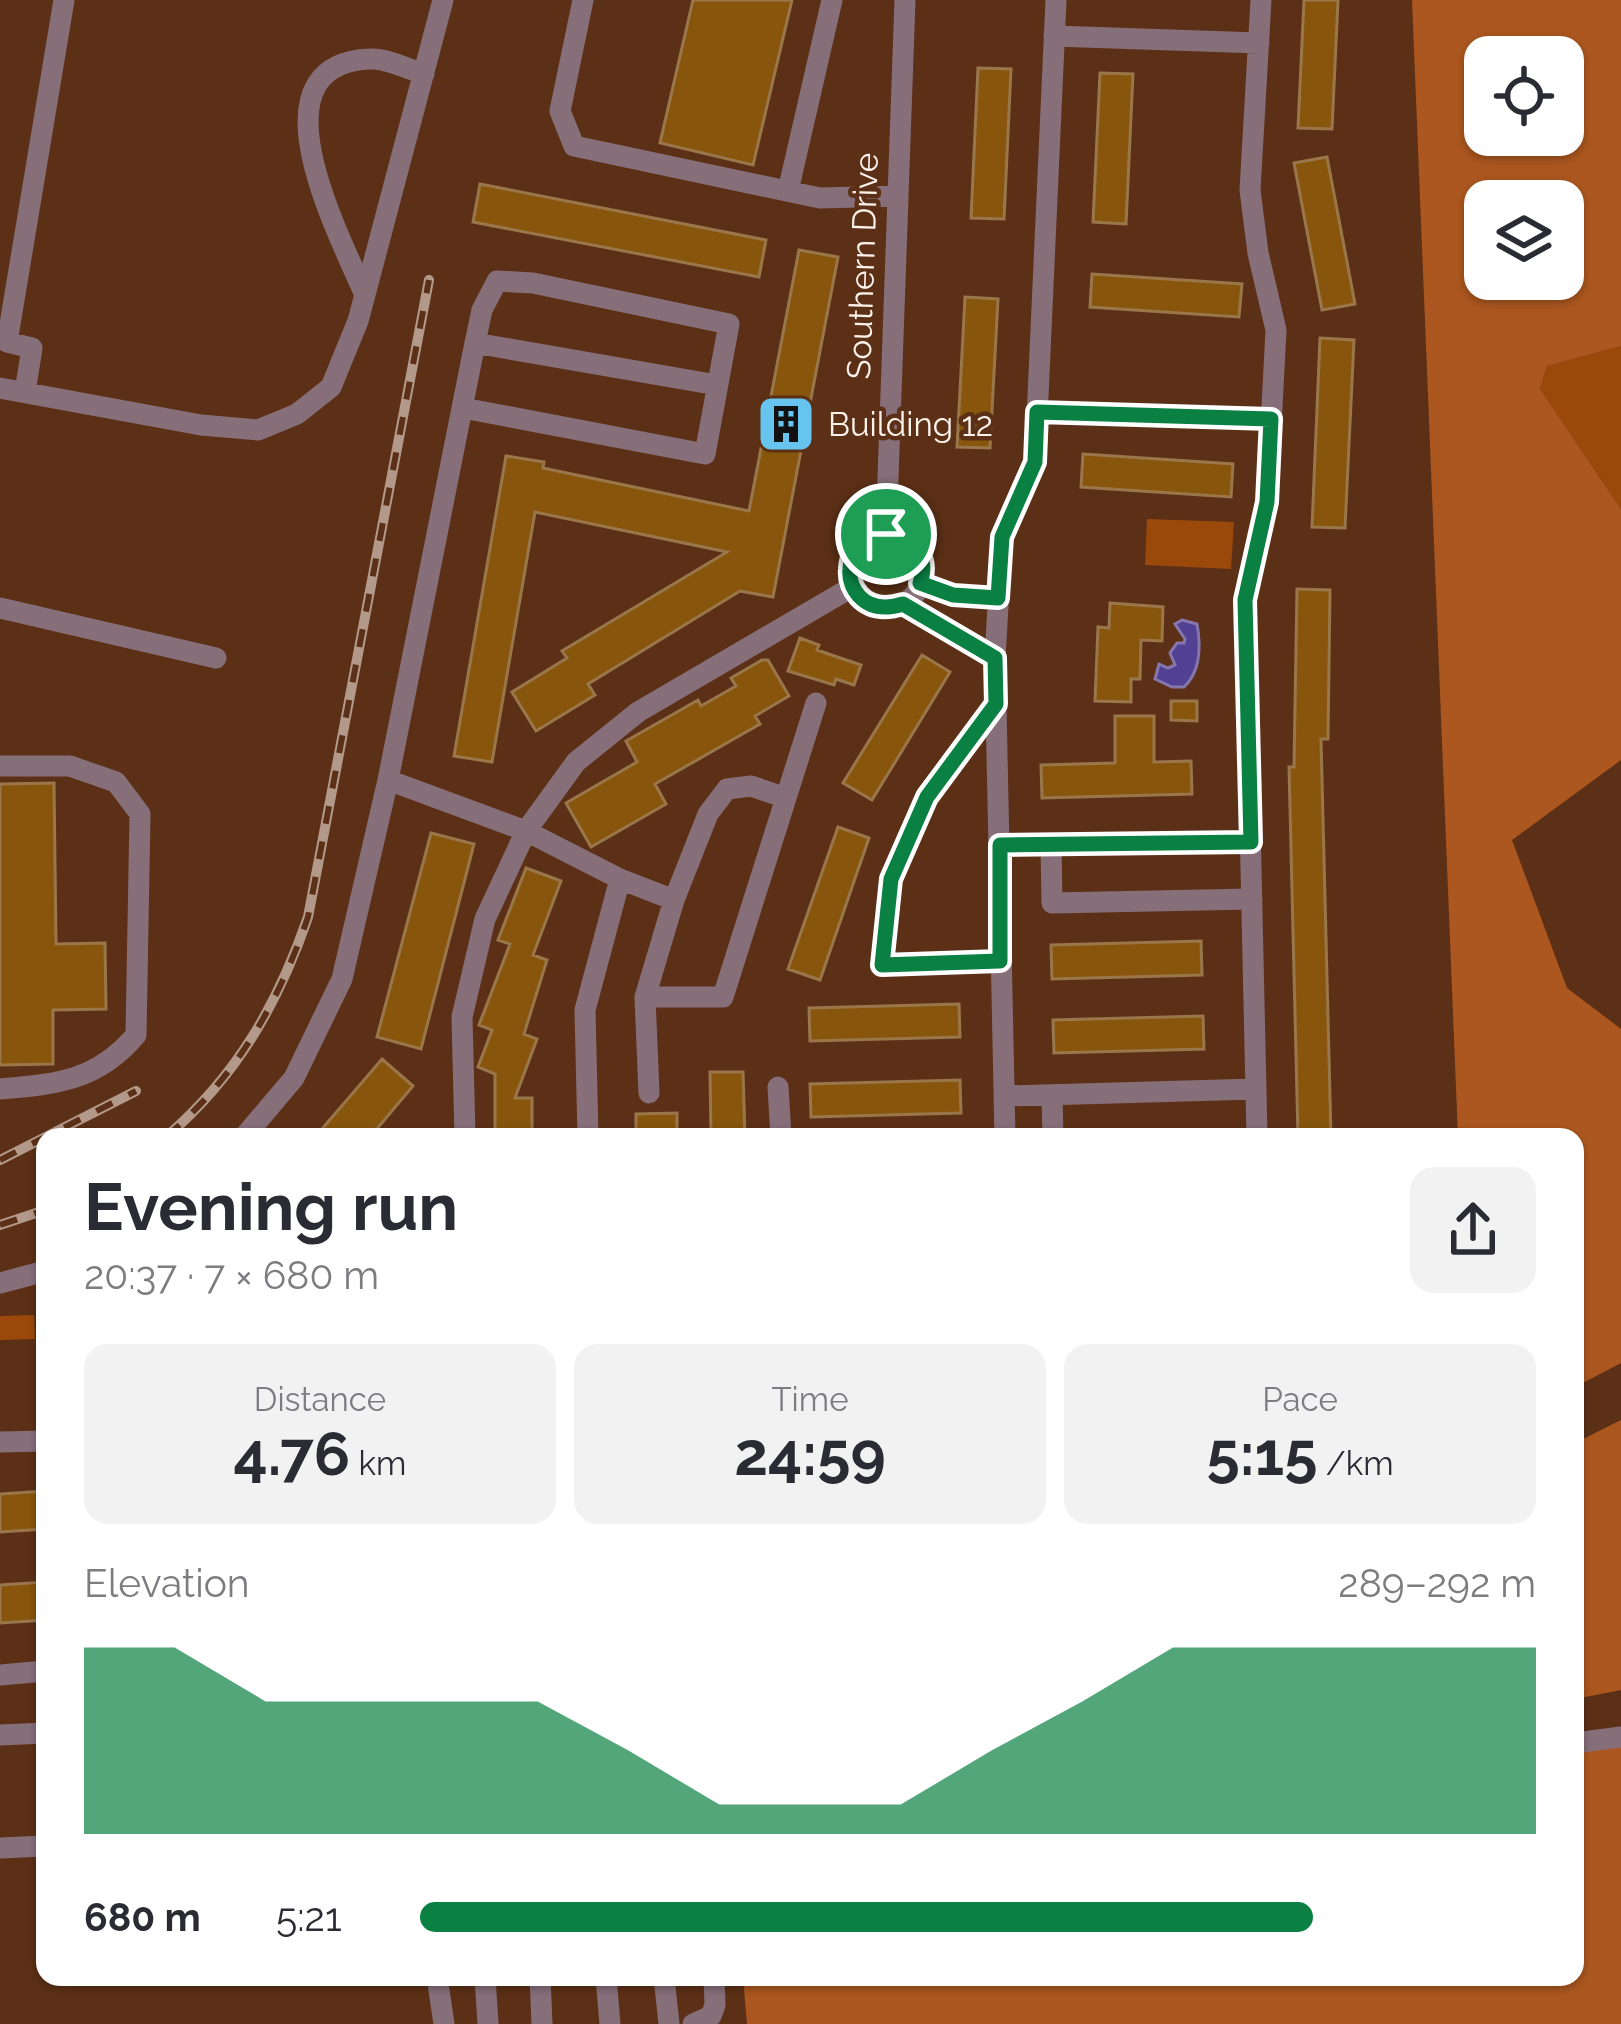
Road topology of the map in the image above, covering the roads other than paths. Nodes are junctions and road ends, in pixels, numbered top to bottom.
1 (64, 0) edge
2 (443, 0) edge
3 (583, 0) edge
4 (832, 0) edge
5 (905, 0) edge
6 (1055, 0) edge
7 (1261, 0) edge
8 (1054, 36) junction
9 (1258, 44) junction
10 (424, 74) junction
11 (788, 191) junction
12 (898, 196) junction
13 (365, 296) junction
14 (475, 343) junction
15 (717, 385) junction
16 (0, 388) edge
17 (25, 392) junction
18 (463, 408) junction
19 (1037, 412) junction
20 (1271, 419) junction
21 (886, 534) junction
22 (920, 583) junction
23 (853, 587) junction
24 (998, 598) junction
25 (903, 604) junction
26 (0, 608) edge
27 (216, 658) dead end
28 (995, 658) junction
29 (816, 704) dead end
30 (996, 704) junction
31 (0, 766) edge
32 (388, 780) junction
33 (786, 798) junction
34 (526, 831) junction
35 (1251, 842) junction
36 (1000, 845) junction
37 (1052, 845) junction
38 (620, 880) junction
39 (1252, 899) junction
40 (674, 900) junction
41 (1000, 961) junction
42 (645, 997) junction
43 (778, 1087) dead end
44 (0, 1089) edge
45 (1256, 1089) junction
46 (649, 1094) dead end
47 (1052, 1095) junction
48 (1004, 1096) junction
49 (252, 1128) edge
50 (465, 1128) edge
51 (588, 1128) edge
52 (780, 1128) edge
53 (1005, 1128) edge
54 (1053, 1128) edge
55 (1257, 1128) edge
56 (36, 1273) edge
57 (0, 1283) edge
58 (36, 1441) edge
59 (0, 1442) edge
60 (36, 1672) edge
61 (0, 1675) edge
62 (36, 1733) edge
63 (0, 1736) edge
64 (1621, 1737) edge
65 (1584, 1742) edge
66 (0, 1848) edge
67 (36, 1850) edge
68 (438, 1986) edge
69 (486, 1986) edge
70 (540, 1986) edge
71 (607, 1986) edge
72 (665, 1986) edge
73 (715, 1986) edge
74 (444, 2024) edge
75 (488, 2024) edge
76 (542, 2024) edge
77 (610, 2024) edge
78 (669, 2024) edge
79 (692, 2024) edge

1 - 17 street
2 - 10 street
3 - 11 street
4 - 11 street
5 - 12 street, Southern Drive
6 - 8 street
7 - 9 street
8 - 9 street
8 - 19 street
9 - 20 street
10 - 13 street
10 - 13 street
11 - 12 street
12 - 21 street, Southern Drive
13 - 17 street
14 - 15 street
14 - 15 street
14 - 18 street
15 - 18 street
16 - 17 street
18 - 32 street
19 - 20 street
19 - 24 street
20 - 35 street
21 - 22 street
21 - 23 street
22 - 24 street
22 - 25 street
23 - 25 street
23 - 34 street
24 - 28 street
25 - 28 street
26 - 27 street
28 - 30 street
29 - 33 street
30 - 36 street
30 - 41 street
31 - 44 street
32 - 34 street
32 - 49 street
33 - 40 street
33 - 42 street
34 - 38 street
34 - 50 street
35 - 37 street
35 - 39 street
36 - 37 street
36 - 41 street
37 - 39 street
38 - 40 street
38 - 51 street
39 - 45 street
40 - 42 street
41 - 48 street
42 - 46 street
43 - 52 street
45 - 47 street
45 - 55 street
47 - 48 street
47 - 54 street
48 - 53 street
56 - 57 street
58 - 59 street
60 - 61 street
62 - 63 street
64 - 65 street
66 - 67 street
68 - 74 street
69 - 75 street
70 - 76 street
71 - 77 street
72 - 78 street
73 - 79 street

